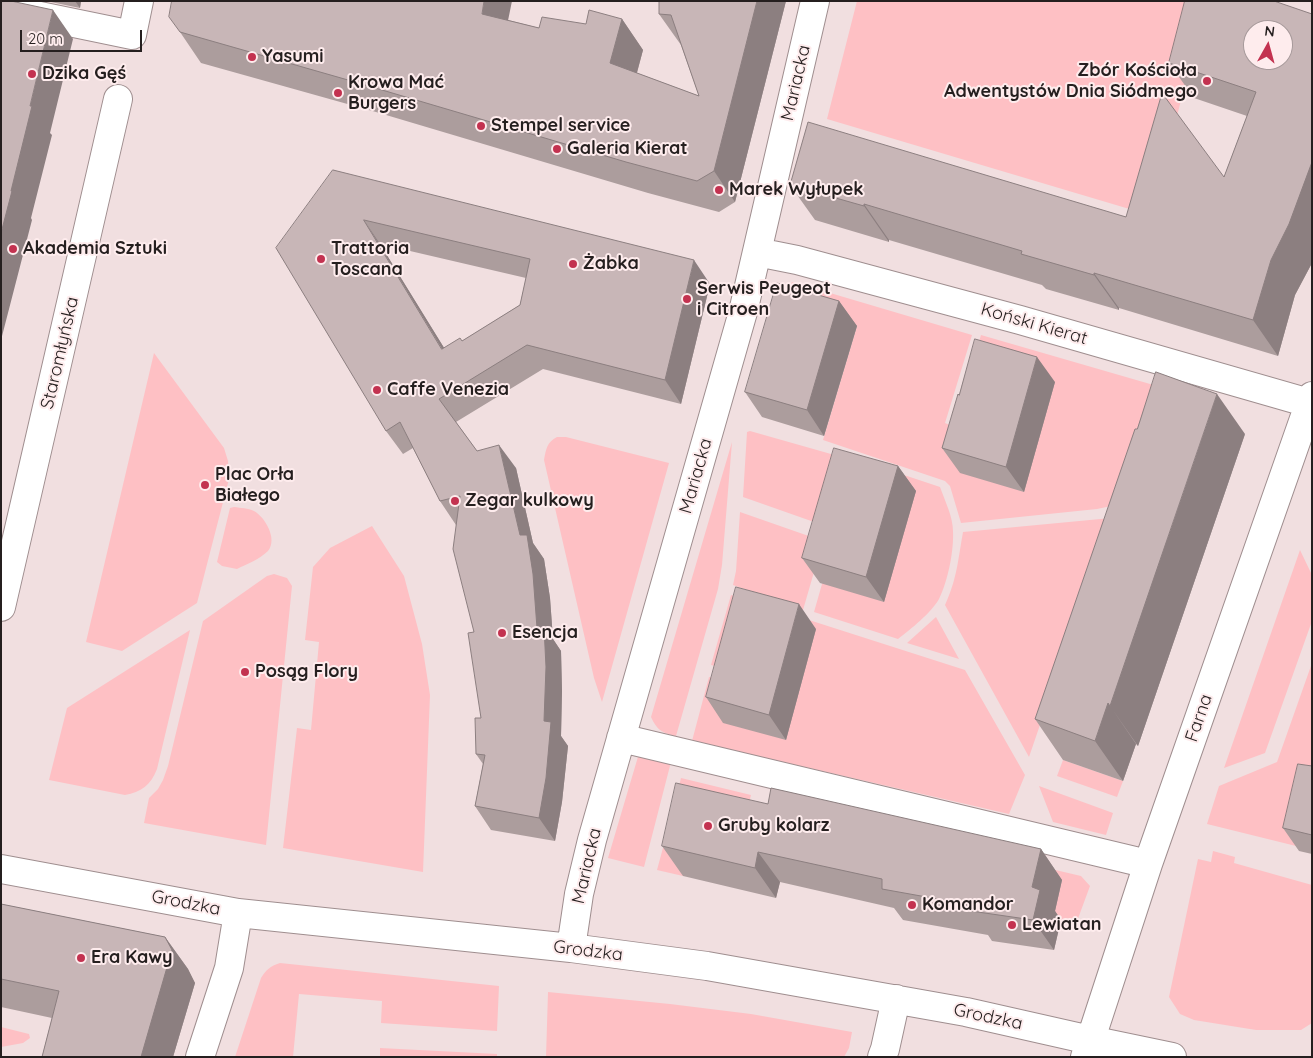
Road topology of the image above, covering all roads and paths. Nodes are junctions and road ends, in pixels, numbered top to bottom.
1 (139, 1) edge
2 (815, 1) edge
3 (1, 8) edge
4 (118, 99) dead end
5 (757, 252) junction
6 (1310, 400) edge
7 (1, 607) edge
8 (621, 738) junction
9 (1148, 864) junction
10 (1, 869) edge
11 (238, 913) junction
12 (571, 948) junction
13 (896, 999) junction
14 (1087, 1048) edge
15 (200, 1057) edge
16 (882, 1057) edge
17 (1172, 1057) edge

1 - 3 street
2 - 5 street, Mariacka
4 - 7 street, Staromłyńska
5 - 6 street, Koński Kierat
5 - 8 street, Mariacka
6 - 9 street, Farna
8 - 9 street
8 - 12 street, Mariacka
9 - 14 street, Farna
10 - 11 street, Grodzka
11 - 12 street, Grodzka
11 - 15 street
12 - 13 street, Grodzka
13 - 14 street, Grodzka
13 - 16 street
14 - 17 street, Grodzka

